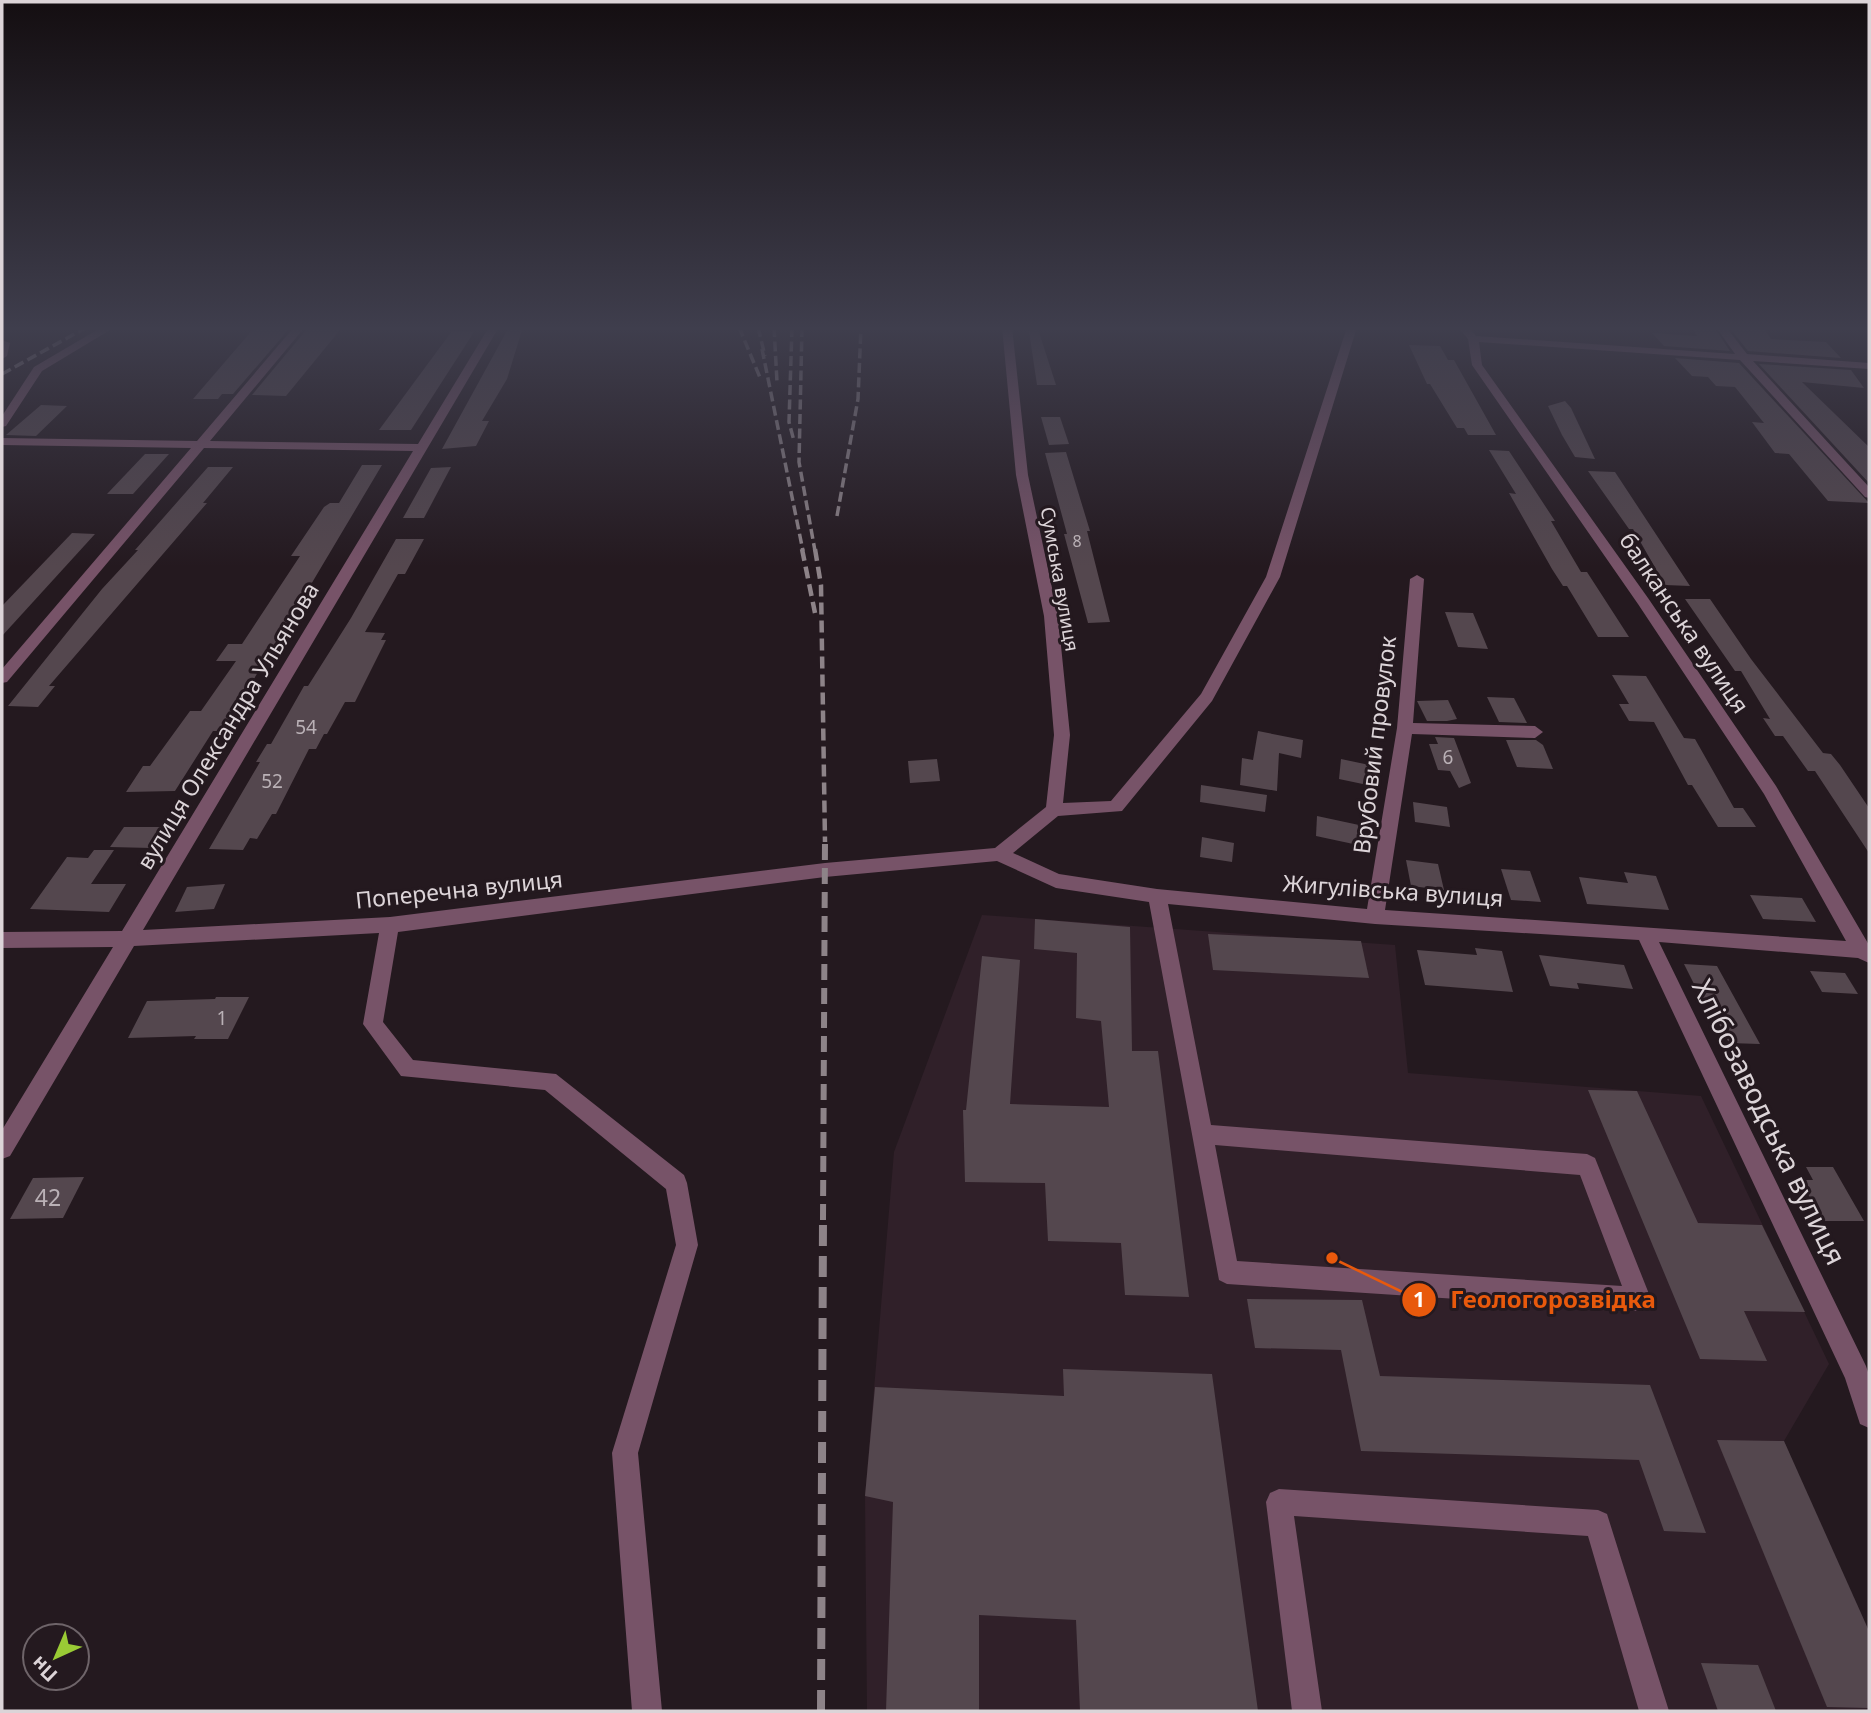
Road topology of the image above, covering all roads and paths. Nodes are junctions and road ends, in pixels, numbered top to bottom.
1 (13, 407) edge
2 (234, 407) edge
3 (447, 407) edge
4 (1015, 407) edge
5 (1327, 407) edge
6 (1507, 407) edge
7 (1789, 407) edge
8 (2, 424) edge
9 (2, 441) edge
10 (203, 445) junction
11 (423, 448) junction
12 (1869, 494) edge
13 (1417, 579) dead end
14 (2, 678) edge
15 (1405, 728) junction
16 (1535, 732) dead end
17 (1054, 810) junction
18 (999, 854) junction
19 (920, 860) joint
20 (1157, 896) junction
21 (1375, 917) junction
22 (390, 925) junction
23 (1645, 933) junction
24 (127, 939) junction
25 (2, 940) edge
26 (1865, 953) edge
27 (1203, 1134) junction
28 (2, 1149) edge
29 (1869, 1415) edge
30 (648, 1711) edge
31 (1307, 1711) edge
32 (1654, 1711) edge

1 - 8 street
2 - 10 street
3 - 11 street, вулиця Олександра Ульянова
4 - 17 street, Сумська вулиця
5 - 17 street
6 - 26 street, балканська вулиця
7 - 12 street
9 - 10 street
10 - 11 street
10 - 14 street
11 - 24 street, вулиця Олександра Ульянова
13 - 15 street, Врубовий провулок
15 - 16 street
15 - 21 street, Врубовий провулок
17 - 18 street
18 - 19 street, Жигулівська вулиця
18 - 20 street, Жигулівська вулиця
19 - 22 street, Поперечна вулиця
20 - 21 street, Жигулівська вулиця
20 - 27 street
21 - 23 street, Жигулівська вулиця
22 - 24 street, Поперечна вулиця
22 - 30 street
23 - 26 street, Жигулівська вулиця
23 - 29 street, Хлібозаводська вулиця
24 - 25 street, Поперечна вулиця
24 - 28 street, вулиця Олександра Ульянова
27 - 27 street
31 - 32 street

